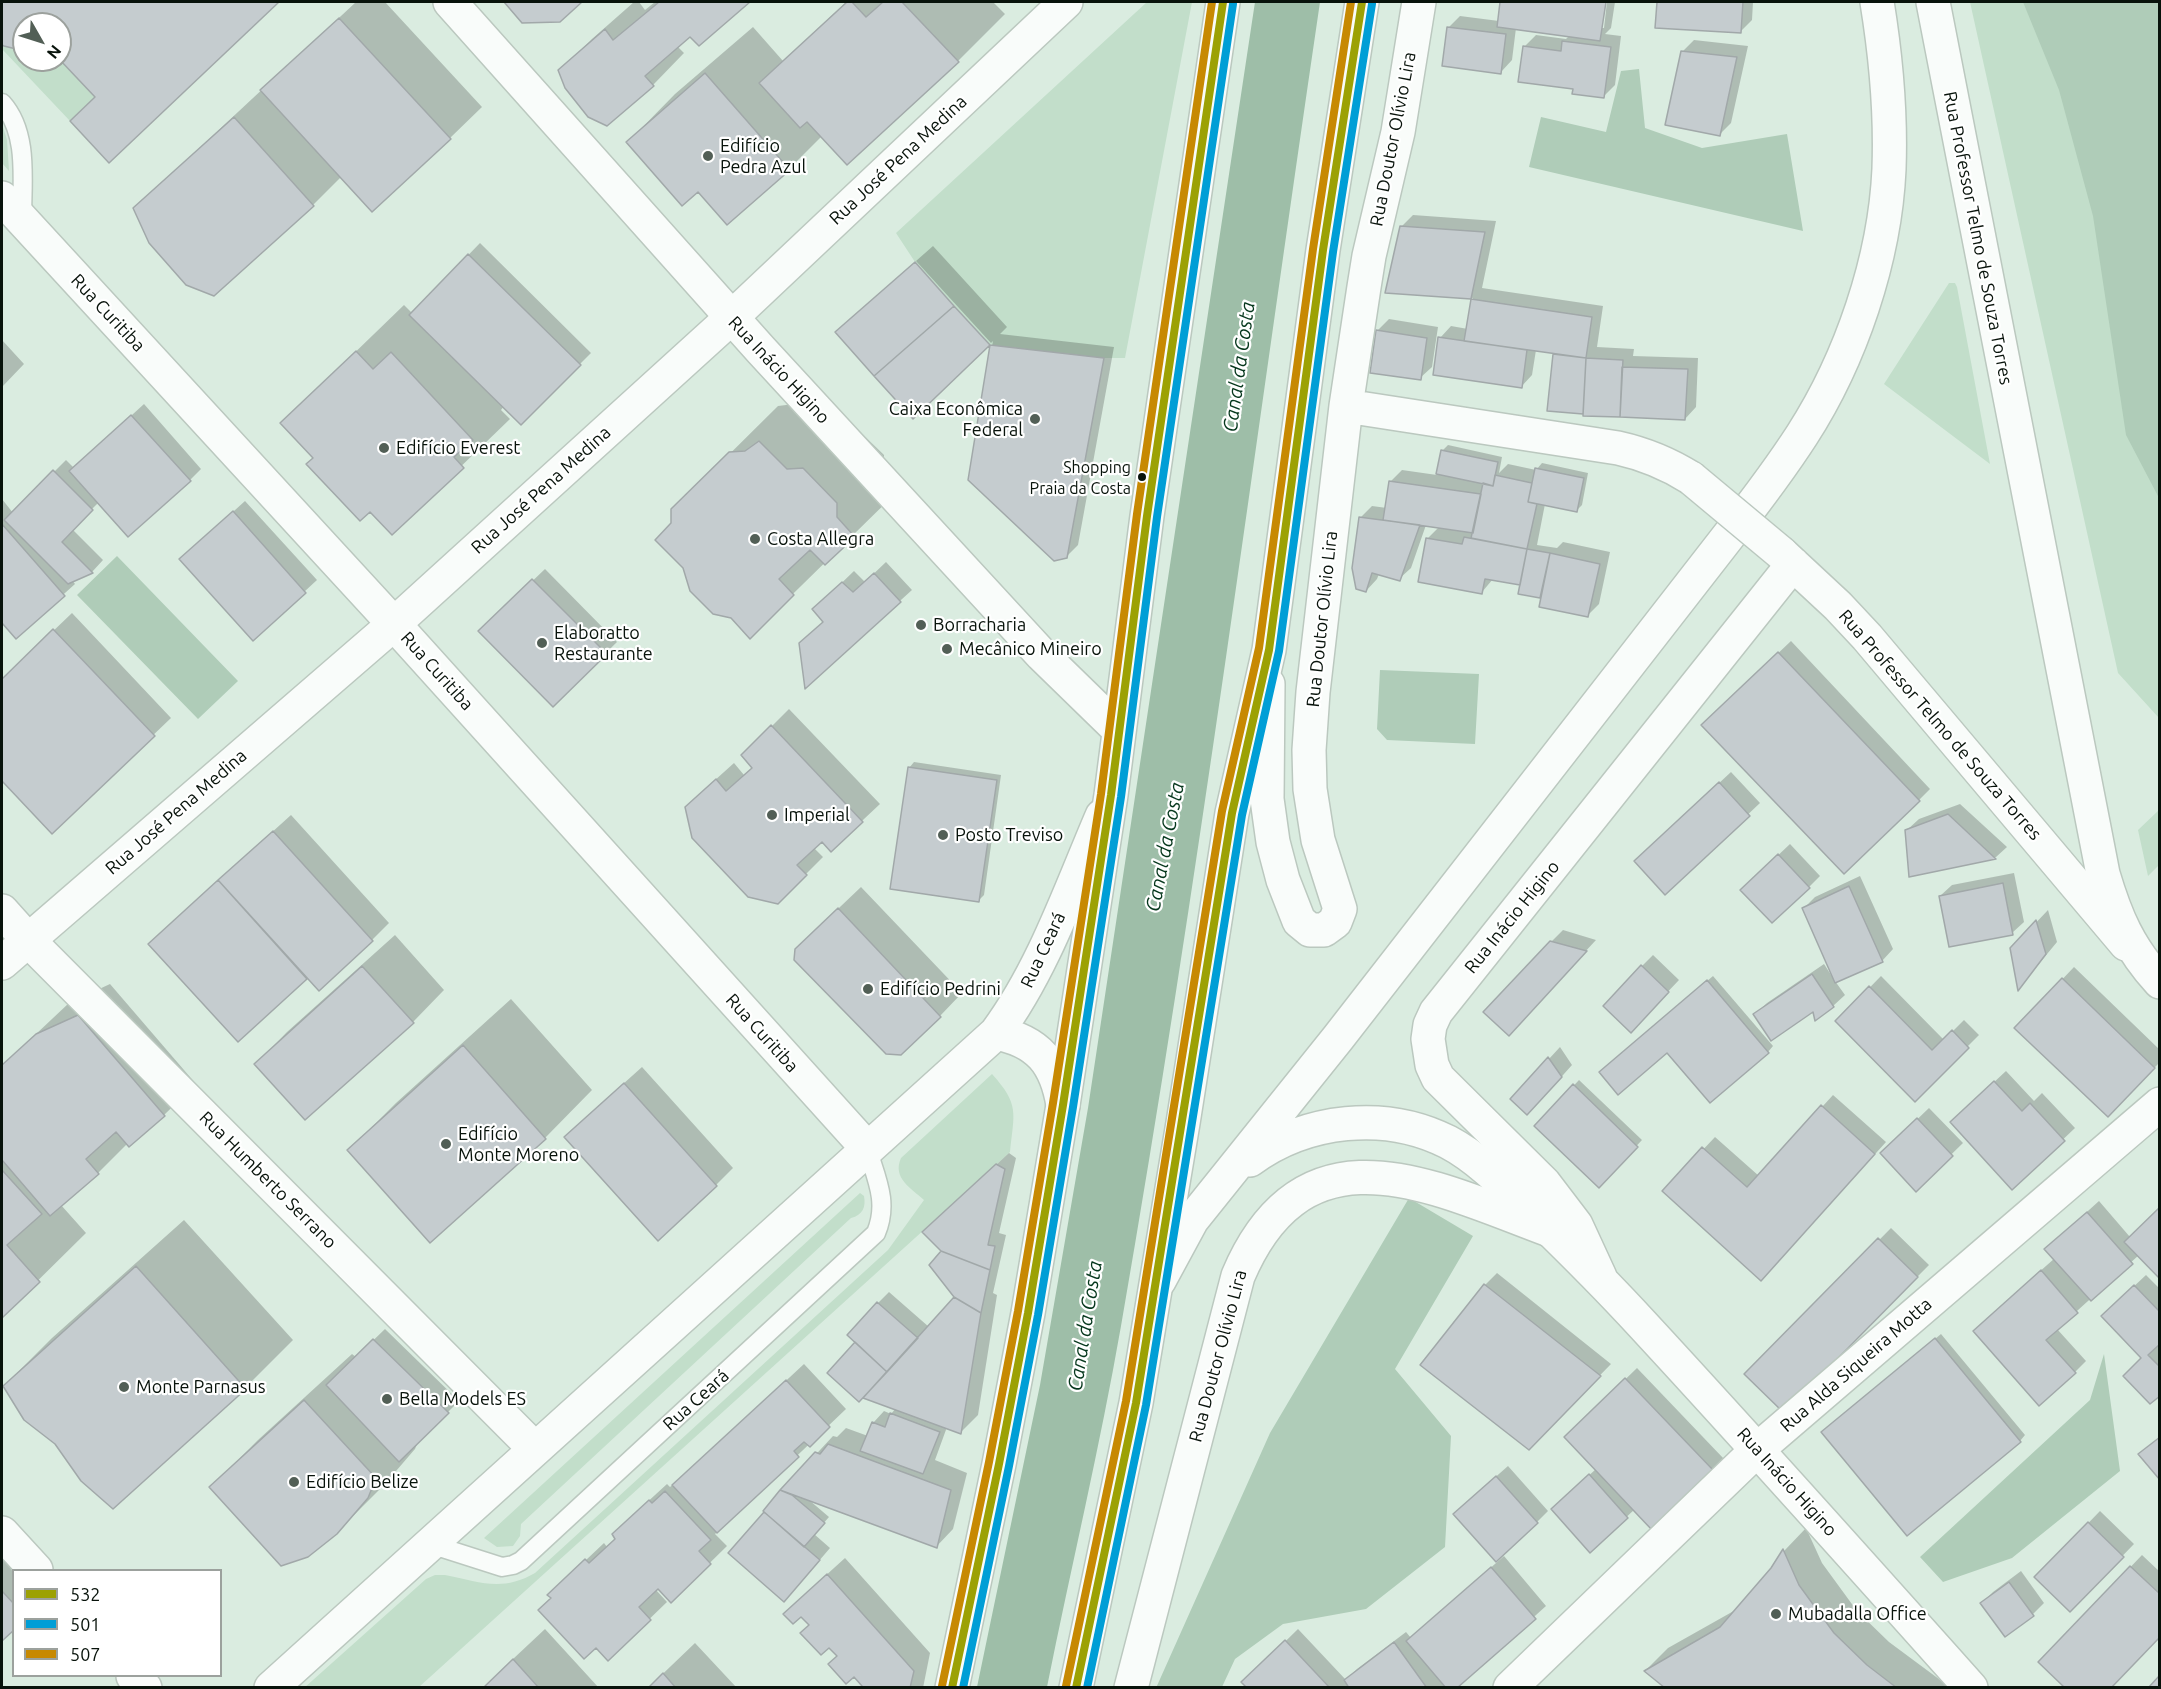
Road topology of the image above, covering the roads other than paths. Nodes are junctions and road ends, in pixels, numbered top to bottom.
1 (450, 2) edge
2 (1066, 2) edge
3 (1223, 2) edge
4 (1362, 2) edge
5 (1419, 2) edge
6 (1877, 2) edge
7 (1933, 2) edge
8 (2, 103) edge
9 (12, 209) edge
10 (731, 318) junction
11 (1346, 406) junction
12 (1787, 559) junction
13 (394, 624) junction
14 (1269, 650) junction
15 (1118, 729) junction
16 (1111, 795) junction
17 (2, 911) edge
18 (28, 940) junction
19 (2, 963) edge
20 (2150, 972) edge
21 (996, 1033) junction
22 (2160, 1104) edge
23 (1063, 1105) junction
24 (867, 1148) junction
25 (1215, 1191) junction
26 (1552, 1231) junction
27 (1600, 1278) junction
28 (1157, 1285) junction
29 (535, 1449) junction
30 (1758, 1449) junction
31 (2, 1533) edge
32 (430, 1544) junction
33 (35, 1569) edge
34 (134, 1677) edge
35 (145, 1688) edge
36 (271, 1688) edge
37 (952, 1688) edge
38 (1076, 1688) edge
39 (1131, 1688) edge
40 (1510, 1688) edge
41 (1971, 1688) edge

1 - 10 street, Rua Inácio Higino
2 - 10 street, Rua José Pena Medina
3 - 15 street
4 - 14 street
5 - 11 street, Rua Doutor Olívio Lira
6 - 25 street
7 - 20 street, Rua Professor Telmo de Souza Torres
8 - 9 lane
9 - 13 street, Rua Curitiba
10 - 13 street, Rua José Pena Medina
10 - 15 street, Rua Inácio Higino
11 - 12 street, Rua Professor Telmo de Souza Torres, bridge
11 - 14 street, Rua Doutor Olívio Lira
12 - 20 street, Rua Professor Telmo de Souza Torres
12 - 27 street, Rua Inácio Higino
13 - 18 street, Rua José Pena Medina
13 - 24 street, Rua Curitiba
14 - 28 street
15 - 16 street
16 - 21 street, Rua Ceará
16 - 23 street
17 - 18 street, Rua Humberto Serrano
18 - 19 street, Rua José Pena Medina
18 - 29 street, Rua Humberto Serrano
21 - 23 street
21 - 24 street, Rua Ceará
22 - 30 street, Rua Alda Siqueira Motta
23 - 37 street
24 - 29 street, Rua Ceará
24 - 32 lane, Rua Ceará
25 - 26 street, Rua Inácio Higino
25 - 28 street
26 - 27 street, Rua Inácio Higino
26 - 39 street, Rua Doutor Olívio Lira
27 - 30 street, Rua Inácio Higino
28 - 38 street
29 - 32 street, Rua Ceará
30 - 40 street, Rua Alda Siqueira Motta
30 - 41 street, Rua Inácio Higino
31 - 33 street
32 - 36 street, Rua Ceará
34 - 35 street

